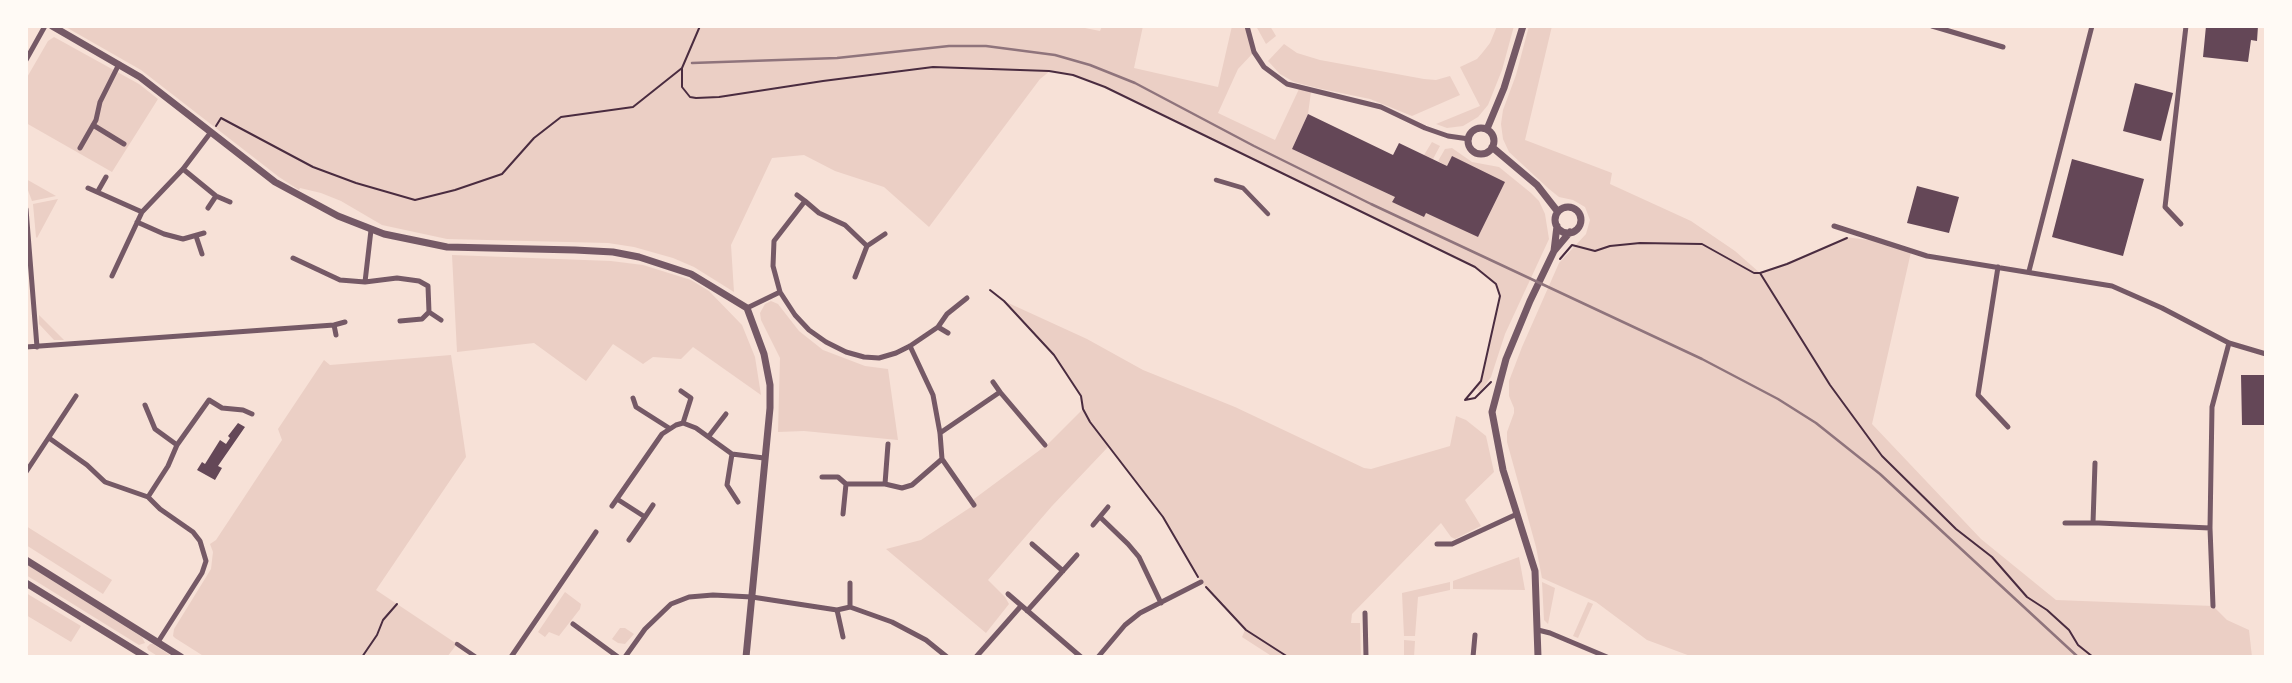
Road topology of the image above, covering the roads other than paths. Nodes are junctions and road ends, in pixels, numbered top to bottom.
1 (45, 26) edge
2 (52, 26) edge
3 (1247, 26) edge
4 (1523, 26) edge
5 (1932, 26) edge
6 (2092, 26) edge
7 (2186, 26) edge
8 (2003, 47) dead end
9 (26, 60) edge
10 (119, 64) junction
11 (93, 125) junction
12 (1487, 129) junction
13 (211, 132) junction
14 (1469, 139) junction
15 (124, 144) dead end
16 (1492, 147) junction
17 (80, 148) dead end
18 (183, 169) junction
19 (106, 177) dead end
20 (1216, 180) dead end
21 (88, 188) dead end
22 (98, 191) junction
23 (797, 195) dead end
24 (216, 196) junction
25 (804, 201) junction
26 (230, 202) dead end
27 (208, 208) dead end
28 (26, 209) edge
29 (142, 212) junction
30 (1558, 212) junction
31 (1268, 214) dead end
32 (137, 222) junction
33 (2181, 224) dead end
34 (1557, 226) junction
35 (1834, 226) dead end
36 (371, 230) junction
37 (1570, 232) junction
38 (204, 233) dead end
39 (885, 234) dead end
40 (196, 236) junction
41 (867, 246) junction
42 (1554, 251) junction
43 (202, 254) dead end
44 (293, 258) dead end
45 (1998, 267) junction
46 (2029, 272) junction
47 (112, 276) dead end
48 (855, 277) dead end
49 (365, 282) junction
50 (780, 292) junction
51 (967, 298) dead end
52 (747, 308) junction
53 (429, 312) junction
54 (440, 320) dead end
55 (400, 321) dead end
56 (345, 322) dead end
57 (334, 325) junction
58 (938, 326) junction
59 (948, 333) dead end
60 (336, 335) dead end
61 (2229, 342) junction
62 (910, 346) junction
63 (26, 347) edge
64 (37, 347) junction
65 (2266, 354) edge
66 (993, 382) dead end
67 (681, 391) dead end
68 (1000, 392) junction
69 (76, 396) dead end
70 (633, 398) dead end
71 (145, 406) dead end
72 (252, 414) dead end
73 (726, 414) dead end
74 (682, 424) junction
75 (2008, 427) dead end
76 (669, 428) junction
77 (940, 433) junction
78 (708, 436) junction
79 (49, 438) junction
80 (888, 444) dead end
81 (177, 445) junction
82 (1045, 445) dead end
83 (732, 454) junction
84 (764, 458) junction
85 (942, 460) junction
86 (2094, 463) dead end
87 (26, 472) edge
88 (822, 477) dead end
89 (846, 484) junction
90 (885, 484) junction
91 (148, 496) junction
92 (618, 499) junction
93 (738, 502) dead end
94 (653, 505) dead end
95 (974, 505) dead end
96 (612, 506) dead end
97 (1108, 507) dead end
98 (843, 514) dead end
99 (1517, 514) junction
100 (645, 518) junction
101 (1100, 518) junction
102 (2093, 523) junction
103 (2065, 524) dead end
104 (1093, 525) dead end
105 (2210, 528) junction
106 (596, 532) dead end
107 (629, 540) dead end
108 (1032, 544) dead end
109 (1437, 544) dead end
110 (1078, 555) dead end
111 (26, 560) edge
112 (1063, 571) junction
113 (1201, 582) road end
114 (26, 583) edge
115 (850, 583) dead end
116 (1008, 594) dead end
117 (752, 597) junction
118 (1161, 603) junction
119 (1021, 606) junction
120 (2213, 606) dead end
121 (850, 607) junction
122 (837, 610) junction
123 (1027, 611) junction
124 (1365, 613) dead end
125 (573, 624) dead end
126 (1538, 630) junction
127 (1475, 635) dead end
128 (842, 637) dead end
129 (158, 642) junction
130 (457, 644) dead end
131 (146, 657) edge
132 (181, 657) edge
133 (476, 657) edge
134 (511, 657) edge
135 (618, 657) edge
136 (625, 657) edge
137 (746, 657) edge
138 (947, 657) edge
139 (976, 657) edge
140 (1081, 657) edge
141 (1098, 657) edge
142 (1366, 657) edge
143 (1473, 657) edge
144 (1538, 657) edge
145 (1607, 657) edge

1 - 9 street
2 - 10 street
3 - 14 street
4 - 12 street
5 - 8 street
6 - 46 street
7 - 33 street
10 - 11 street
10 - 13 street
11 - 15 street
11 - 17 street
12 - 14 street
12 - 16 street
13 - 18 street
13 - 36 street
14 - 16 street
16 - 30 street
18 - 24 street
18 - 29 street
19 - 22 street
20 - 31 street
21 - 22 street
22 - 29 street
23 - 25 street
24 - 26 street
24 - 27 street
25 - 41 street
25 - 50 street
28 - 64 street
29 - 32 street
30 - 34 street
30 - 37 street
32 - 40 street
32 - 47 street
34 - 37 street
34 - 42 street
35 - 45 street
36 - 49 street
36 - 52 street
37 - 42 street
38 - 40 street
39 - 41 street
40 - 43 street
41 - 48 street
42 - 99 street
44 - 49 street
45 - 46 street
45 - 75 street
46 - 61 street
49 - 53 street
50 - 52 street
50 - 62 street
51 - 58 street
52 - 84 street
53 - 54 street
53 - 55 street
56 - 57 street
57 - 60 street
57 - 64 street
58 - 59 street
58 - 62 street
61 - 65 street
61 - 105 street
62 - 77 street
63 - 64 street
66 - 68 street
67 - 74 street
68 - 77 street
68 - 82 street
69 - 79 street
70 - 76 street
71 - 81 street
72 - 81 street
73 - 78 street
74 - 76 street
74 - 78 street
76 - 92 street
77 - 85 street
78 - 83 street
79 - 87 street
79 - 91 street
80 - 90 street
81 - 91 street
83 - 84 street
83 - 93 street
84 - 117 street
85 - 90 street
85 - 95 street
86 - 102 street
88 - 89 street
89 - 90 street
89 - 98 street
91 - 129 street
92 - 96 street
92 - 100 street
94 - 100 street
97 - 101 street
99 - 109 street
99 - 126 street
100 - 107 street
101 - 104 street
101 - 118 street
102 - 103 street
102 - 105 street
105 - 120 street
106 - 134 street
108 - 112 street
110 - 112 street
111 - 129 street
112 - 123 street
113 - 118 street
114 - 131 street
115 - 121 street
116 - 119 street
117 - 122 street
117 - 136 street
117 - 137 street
118 - 141 street
119 - 123 street
119 - 139 street
121 - 122 street
121 - 138 street
122 - 128 street
123 - 140 street
124 - 142 street
125 - 135 street
126 - 144 street
126 - 145 street
127 - 143 street
129 - 132 street
130 - 133 street

